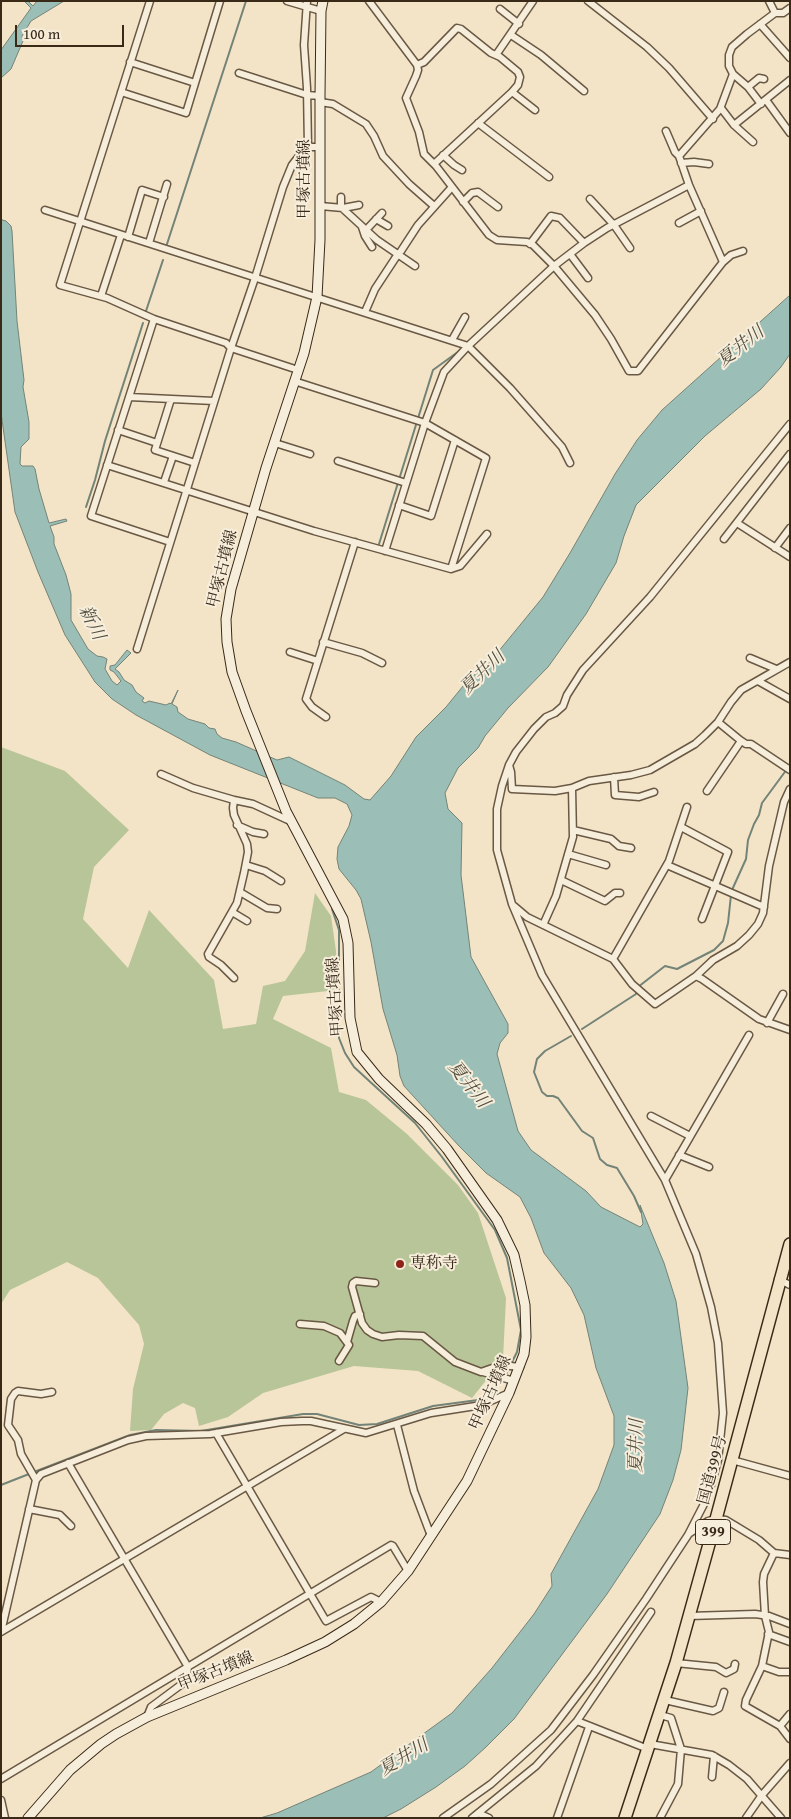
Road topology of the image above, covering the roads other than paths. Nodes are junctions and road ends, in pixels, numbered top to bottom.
1 (150, 1) edge
2 (220, 1) edge
3 (287, 1) edge
4 (368, 1) edge
5 (533, 1) edge
6 (588, 1) edge
7 (769, 1) edge
8 (306, 4) edge
9 (322, 6) edge
10 (790, 8) edge
11 (500, 9) dead end
12 (775, 14) junction
13 (519, 24) junction
14 (760, 24) junction
15 (511, 35) junction
16 (496, 56) junction
17 (790, 58) edge
18 (130, 62) junction
19 (416, 65) junction
20 (239, 73) dead end
21 (733, 74) junction
22 (764, 79) dead end
23 (790, 80) edge
24 (195, 83) junction
25 (748, 88) junction
26 (584, 91) dead end
27 (121, 92) junction
28 (512, 92) junction
29 (307, 95) junction
30 (320, 99) junction
31 (764, 102) junction
32 (721, 108) junction
33 (535, 110) dead end
34 (713, 119) junction
35 (478, 123) junction
36 (734, 125) junction
37 (666, 131) dead end
38 (790, 133) edge
39 (753, 142) dead end
40 (320, 147) junction
41 (308, 148) junction
42 (443, 155) junction
43 (680, 160) junction
44 (434, 164) junction
45 (708, 164) dead end
46 (462, 170) dead end
47 (549, 177) dead end
48 (167, 184) dead end
49 (689, 185) junction
50 (452, 187) junction
51 (164, 197) junction
52 (341, 197) dead end
53 (590, 199) dead end
54 (463, 202) junction
55 (359, 205) dead end
56 (320, 206) junction
57 (434, 206) junction
58 (341, 207) junction
59 (498, 207) dead end
60 (45, 210) dead end
61 (701, 211) junction
62 (382, 213) dead end
63 (376, 219) junction
64 (81, 222) junction
65 (679, 223) dead end
66 (614, 225) junction
67 (388, 226) dead end
68 (364, 228) junction
69 (124, 236) junction
70 (584, 243) junction
71 (149, 244) junction
72 (530, 244) junction
73 (372, 247) dead end
74 (630, 248) dead end
75 (743, 250) dead end
76 (398, 254) junction
77 (570, 254) junction
78 (723, 262) junction
79 (415, 266) dead end
80 (554, 266) junction
81 (256, 278) junction
82 (588, 278) dead end
83 (101, 296) junction
84 (317, 297) junction
85 (365, 312) junction
86 (466, 317) dead end
87 (154, 319) junction
88 (452, 340) junction
89 (468, 346) junction
90 (231, 348) junction
91 (298, 370) junction
92 (294, 381) junction
93 (129, 397) junction
94 (172, 399) junction
95 (214, 400) junction
96 (426, 422) junction
97 (790, 424) edge
98 (118, 430) junction
99 (455, 440) junction
100 (158, 443) junction
101 (274, 443) junction
102 (310, 454) dead end
103 (790, 454) edge
104 (173, 456) junction
105 (338, 461) dead end
106 (195, 463) junction
107 (570, 463) dead end
108 (107, 465) junction
109 (164, 482) junction
110 (406, 483) junction
111 (187, 489) junction
112 (399, 505) junction
113 (254, 511) junction
114 (737, 523) junction
115 (790, 528) edge
116 (487, 534) dead end
117 (724, 539) dead end
118 (170, 542) junction
119 (355, 542) junction
120 (776, 548) junction
121 (385, 551) junction
122 (790, 557) edge
123 (451, 569) junction
124 (323, 642) junction
125 (137, 648) dead end
126 (290, 652) dead end
127 (750, 658) dead end
128 (318, 661) junction
129 (790, 662) edge
130 (382, 663) dead end
131 (776, 669) junction
132 (758, 681) junction
133 (790, 699) edge
134 (326, 717) dead end
135 (718, 722) junction
136 (742, 741) junction
137 (509, 765) junction
138 (790, 770) edge
139 (161, 774) dead end
140 (614, 777) junction
141 (572, 788) junction
142 (790, 789) edge
143 (707, 791) dead end
144 (654, 792) dead end
145 (234, 800) junction
146 (687, 807) dead end
147 (292, 822) junction
148 (237, 825) junction
149 (681, 827) junction
150 (573, 830) junction
151 (264, 834) dead end
152 (631, 848) dead end
153 (568, 854) junction
154 (246, 865) junction
155 (606, 865) dead end
156 (667, 865) junction
157 (561, 880) junction
158 (281, 881) dead end
159 (715, 886) junction
160 (240, 892) junction
161 (620, 894) dead end
162 (512, 904) junction
163 (764, 906) junction
164 (277, 909) dead end
165 (232, 912) junction
166 (702, 919) dead end
167 (247, 921) dead end
168 (543, 925) junction
169 (613, 958) junction
170 (696, 976) junction
171 (234, 978) dead end
172 (783, 994) dead end
173 (767, 1023) junction
174 (790, 1030) edge
175 (749, 1035) dead end
176 (651, 1116) dead end
177 (690, 1136) junction
178 (679, 1155) junction
179 (709, 1167) dead end
180 (665, 1180) junction
181 (790, 1244) edge
182 (783, 1281) edge
183 (374, 1284) dead end
184 (360, 1314) junction
185 (300, 1324) dead end
186 (347, 1342) junction
187 (339, 1361) dead end
188 (517, 1367) junction
189 (483, 1372) junction
190 (512, 1381) junction
191 (52, 1392) dead end
192 (509, 1393) junction
193 (397, 1425) junction
194 (344, 1429) junction
195 (216, 1433) junction
196 (732, 1460) junction
197 (68, 1463) junction
198 (34, 1476) junction
199 (790, 1476) edge
200 (247, 1486) junction
201 (29, 1509) junction
202 (716, 1519) junction
203 (71, 1526) dead end
204 (688, 1535) junction
205 (431, 1536) junction
206 (774, 1553) junction
207 (790, 1555) edge
208 (125, 1558) junction
209 (408, 1571) junction
210 (310, 1594) junction
211 (380, 1602) junction
212 (651, 1612) dead end
213 (689, 1616) junction
214 (765, 1616) junction
215 (790, 1624) edge
216 (1, 1632) edge
217 (768, 1634) junction
218 (790, 1642) edge
219 (676, 1663) junction
220 (735, 1664) dead end
221 (762, 1666) junction
222 (188, 1667) junction
223 (790, 1672) edge
224 (724, 1692) dead end
225 (664, 1700) junction
226 (790, 1714) edge
227 (660, 1715) junction
228 (147, 1717) junction
229 (577, 1722) junction
230 (780, 1726) junction
231 (589, 1727) junction
232 (790, 1739) edge
233 (649, 1746) junction
234 (681, 1749) junction
235 (714, 1756) junction
236 (790, 1763) edge
237 (712, 1777) dead end
238 (1, 1779) edge
239 (762, 1794) junction
240 (1, 1800) edge
241 (478, 1813) junction
242 (4, 1817) edge
243 (28, 1818) edge
244 (443, 1818) edge
245 (472, 1818) edge
246 (490, 1818) edge
247 (557, 1818) edge
248 (625, 1818) edge
249 (660, 1818) edge
250 (746, 1818) edge
251 (781, 1818) edge

1 - 18 street
2 - 24 street
3 - 8 street
4 - 19 street
5 - 13 street
6 - 34 street
7 - 12 street
8 - 9 street
8 - 29 street
9 - 30 main road, 甲塚古墳線
10 - 12 street
11 - 13 street
12 - 14 street
13 - 15 street
14 - 17 street
14 - 21 street
15 - 16 street
15 - 26 street
16 - 19 street
16 - 28 street
18 - 24 street
18 - 27 street
19 - 44 street
20 - 29 street
21 - 25 street
21 - 32 street
22 - 25 street
23 - 31 street
24 - 27 street
25 - 31 street
27 - 64 street
28 - 33 street
28 - 35 street
29 - 30 street
29 - 41 street
30 - 40 main road, 甲塚古墳線
30 - 57 street
31 - 36 street
31 - 38 street
32 - 34 street
32 - 36 street
34 - 43 street
35 - 42 street
35 - 47 street
36 - 39 street
37 - 43 street
40 - 41 street
40 - 56 main road, 甲塚古墳線
41 - 81 street
42 - 44 street
42 - 46 street
43 - 45 street
43 - 49 street
44 - 50 street
48 - 51 street
49 - 61 street
49 - 66 street
50 - 54 street
50 - 57 street
51 - 69 street
51 - 71 street
52 - 58 street
53 - 66 street
54 - 59 street
54 - 72 street
55 - 58 street
56 - 58 street
56 - 84 main road, 甲塚古墳線
57 - 76 street
58 - 68 street
60 - 64 street
61 - 65 street
61 - 78 street
62 - 63 street
63 - 67 street
63 - 68 street
64 - 69 street
64 - 83 street
66 - 70 street
66 - 74 street
68 - 73 street
68 - 76 street
69 - 71 street
69 - 83 street
70 - 72 street
70 - 77 street
71 - 81 street
72 - 80 street
75 - 78 street
76 - 79 street
76 - 85 street
77 - 80 street
77 - 82 street
78 - 80 street
80 - 89 street
81 - 84 street
81 - 90 street
83 - 87 street
84 - 85 street
84 - 91 main road, 甲塚古墳線
85 - 88 street
86 - 88 street
87 - 90 street
87 - 93 street
88 - 89 street
89 - 96 street
89 - 107 street
90 - 91 street
90 - 95 street
91 - 92 main road, 甲塚古墳線
92 - 96 street
92 - 101 main road, 甲塚古墳線
93 - 94 street
93 - 98 street
94 - 95 street
94 - 100 street
95 - 106 street
96 - 99 street
96 - 110 street
97 - 137 street
98 - 100 street
98 - 108 street
99 - 112 street
99 - 123 street
100 - 104 street
101 - 102 street
101 - 113 main road, 甲塚古墳線
103 - 114 street
104 - 106 street
104 - 109 street
105 - 110 street
106 - 111 street
108 - 109 street
108 - 118 street
109 - 111 street
110 - 112 street
111 - 113 street
111 - 118 street
112 - 121 street
113 - 119 street
113 - 147 main road, 甲塚古墳線
114 - 117 street
114 - 120 street
115 - 120 street
116 - 123 street
118 - 125 street
119 - 121 street
119 - 124 street
120 - 122 street
121 - 123 street
124 - 128 street
124 - 130 street
126 - 128 street
127 - 131 street
128 - 134 street
129 - 131 street
131 - 132 street
132 - 133 street
132 - 135 street
135 - 136 street
135 - 140 street
136 - 138 street
136 - 143 street
137 - 141 street
137 - 162 street
139 - 145 street
140 - 141 street
140 - 144 street
141 - 150 street
142 - 163 street
145 - 147 street
145 - 148 street
146 - 149 street
147 - 188 main road, 甲塚古墳線
148 - 151 street
148 - 154 street
149 - 156 street
149 - 159 street
150 - 152 street
150 - 153 street
153 - 155 street
153 - 157 street
154 - 158 street
154 - 160 street
156 - 159 street
156 - 169 street
157 - 161 street
157 - 168 street
159 - 163 street
159 - 166 street
160 - 164 street
160 - 165 street
162 - 168 street
162 - 180 street
163 - 170 street
165 - 167 street
165 - 171 street
168 - 169 street
169 - 170 street
170 - 173 street
172 - 173 street
173 - 174 street
175 - 177 street
176 - 177 street
177 - 178 street
178 - 179 street
178 - 180 street
180 - 204 street
181 - 182 highway, 国道399号 / 399
182 - 196 highway, 国道399号 / 399
183 - 184 street
184 - 186 street
184 - 189 street
185 - 186 street
186 - 187 street
188 - 189 street
188 - 190 main road, 甲塚古墳線
189 - 190 street
190 - 192 main road, 甲塚古墳線
191 - 198 street
192 - 193 street
192 - 205 main road, 甲塚古墳線
193 - 194 street
193 - 205 street
194 - 195 street
194 - 200 street
195 - 197 street
195 - 200 street
196 - 199 street
196 - 202 highway, 国道399号 / 399
197 - 198 street
197 - 208 street
198 - 201 street
200 - 208 street
200 - 210 street
201 - 203 street
201 - 216 street
202 - 204 street
202 - 206 street
202 - 213 highway, 国道399号 / 399
204 - 244 street
205 - 209 main road, 甲塚古墳線
206 - 207 street
206 - 214 street
208 - 216 street
208 - 222 street
209 - 210 street
209 - 211 main road, 甲塚古墳線
210 - 211 street
210 - 222 street
211 - 228 main road, 甲塚古墳線
212 - 229 street
213 - 214 street
213 - 219 highway, 国道399号 / 399
214 - 215 street
214 - 217 street
217 - 218 street
217 - 221 street
219 - 220 street
219 - 225 highway, 国道399号 / 399
221 - 223 street
221 - 230 street
222 - 228 street
222 - 238 street
224 - 225 street
225 - 227 highway, 国道399号 / 399
226 - 230 street
227 - 233 highway, 国道399号 / 399
227 - 234 street
228 - 243 main road, 甲塚古墳線
229 - 231 street
229 - 241 street
230 - 232 street
231 - 233 street
231 - 247 street
233 - 234 street
233 - 248 highway, 国道399号 / 399
234 - 235 street
234 - 249 street
235 - 237 street
235 - 239 street
236 - 239 street
239 - 250 street
239 - 251 street
240 - 242 street
241 - 245 street
241 - 246 street

